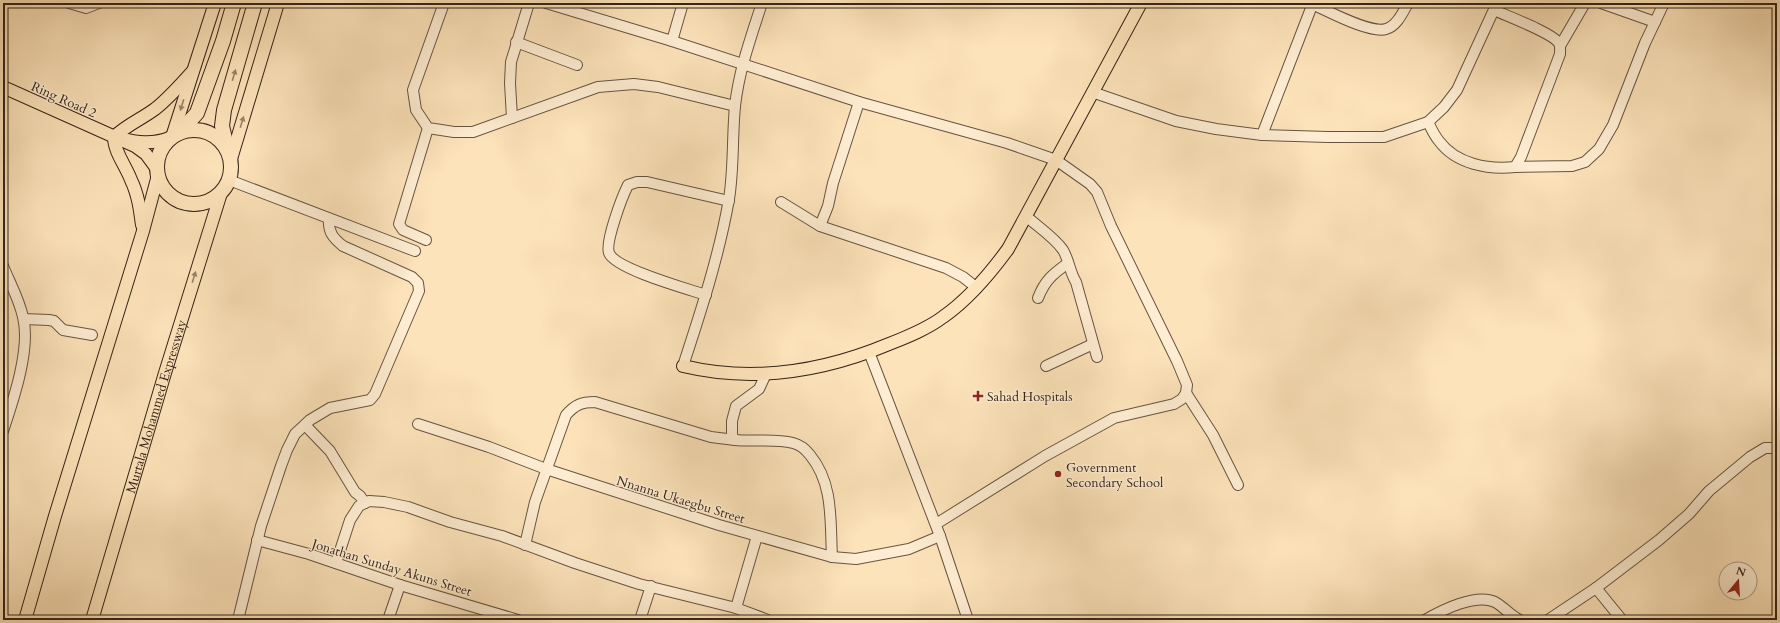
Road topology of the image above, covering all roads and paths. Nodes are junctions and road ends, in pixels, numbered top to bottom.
1 (69, 3) edge
2 (99, 3) edge
3 (214, 3) edge
4 (234, 3) edge
5 (255, 3) edge
6 (278, 3) edge
7 (444, 3) edge
8 (529, 3) edge
9 (546, 3) edge
10 (683, 3) edge
11 (762, 3) edge
12 (1141, 3) edge
13 (1313, 3) edge
14 (1408, 3) edge
15 (1585, 3) edge
16 (1601, 3) edge
17 (1664, 3) edge
18 (1495, 6) edge
19 (1655, 22) junction
20 (672, 41) junction
21 (516, 42) junction
22 (1560, 46) junction
23 (577, 65) dead end
24 (742, 65) junction
25 (192, 72) junction
26 (3, 88) edge
27 (1092, 92) junction
28 (859, 102) junction
29 (735, 106) junction
30 (512, 118) junction
31 (1428, 122) junction
32 (428, 128) junction
33 (1262, 135) junction
34 (175, 136) junction
35 (114, 137) junction
36 (230, 156) junction
37 (1056, 160) junction
38 (1515, 167) junction
39 (157, 172) junction
40 (229, 180) junction
41 (221, 194) junction
42 (729, 201) junction
43 (781, 202) dead end
44 (1026, 216) junction
45 (329, 219) junction
46 (820, 226) junction
47 (143, 231) junction
48 (426, 240) dead end
49 (415, 251) dead end
50 (1068, 263) junction
51 (3, 266) edge
52 (977, 288) junction
53 (706, 295) junction
54 (1038, 298) dead end
55 (24, 318) junction
56 (92, 335) dead end
57 (1093, 344) junction
58 (869, 352) junction
59 (1097, 357) dead end
60 (683, 366) joint
61 (1046, 366) dead end
62 (766, 374) junction
63 (1186, 393) junction
64 (418, 424) dead end
65 (304, 425) junction
66 (3, 431) edge
67 (735, 440) junction
68 (1777, 448) edge
69 (546, 469) junction
70 (1238, 485) dead end
71 (365, 503) junction
72 (936, 524) junction
73 (757, 536) junction
74 (940, 536) junction
75 (257, 540) junction
76 (525, 545) junction
77 (832, 557) junction
78 (336, 563) junction
79 (400, 585) junction
80 (651, 586) junction
81 (1596, 588) junction
82 (736, 608) junction
83 (25, 620) edge
84 (92, 620) edge
85 (238, 620) edge
86 (388, 620) edge
87 (518, 620) edge
88 (640, 620) edge
89 (768, 620) edge
90 (968, 620) edge
91 (1425, 620) edge
92 (1520, 620) edge
93 (1548, 620) edge
94 (1622, 620) edge

1 - 2 street
3 - 25 main road
4 - 34 highway
36 -> 5 highway
36 -> 6 main road
7 - 32 street
8 - 21 street
9 - 20 street
10 - 20 street
11 - 24 street
12 - 27 main road
13 - 14 street
13 - 33 street
15 - 22 street
16 - 19 street
17 - 19 street
18 - 22 street
18 - 31 street
19 - 38 street
20 - 24 street
21 - 23 street
21 - 30 street
22 - 38 street
24 - 28 street
24 - 29 street
25 -> 34 main road
25 - 35 main road
26 - 35 main road, Ring Road 2
27 - 33 street
27 - 37 main road
28 - 37 street
28 - 46 street
29 - 30 street
29 - 42 street
30 - 32 street
31 - 33 street
31 - 38 street
32 - 48 street
34 - 35 main road, Ring Road 2
34 - 36 highway
34 - 39 highway
35 - 39 main road, Ring Road 2
35 - 47 main road
36 - 40 highway
37 - 44 main road
37 - 63 street
39 - 41 highway
39 - 47 main road
40 - 41 highway
40 - 45 street
84 -> 41 main road, Murtala Mohammed Expressway
42 - 53 street
42 - 53 street
43 - 46 street
44 - 50 street
44 - 52 main road
45 - 49 street
45 - 65 street
46 - 52 street
47 - 83 main road
50 - 54 street
50 - 57 street
51 - 55 street
52 - 58 main road
53 - 60 street
55 - 56 street
55 - 66 street
57 - 59 street
57 - 61 street
58 - 62 main road
58 - 72 street
60 - 62 main road
62 - 67 street
63 - 70 street
63 - 72 street
64 - 69 street, Nnanna Ukaegbu Street
65 - 71 street
65 - 75 street
67 - 69 street
67 - 77 street
68 - 81 street
69 - 73 street, Nnanna Ukaegbu Street
69 - 76 street
71 - 76 street
71 - 78 street
72 - 74 street
73 - 77 street, Nnanna Ukaegbu Street
73 - 82 street
74 - 77 street, Nnanna Ukaegbu Street
74 - 90 street
75 - 78 street, Jonathan Sunday Akuns Street
75 - 85 street
76 - 80 street
78 - 79 street, Jonathan Sunday Akuns Street
79 - 86 street
79 - 87 street, Jonathan Sunday Akuns Street
80 - 82 street
80 - 88 street
81 - 93 street
81 - 94 street
82 - 89 street
91 - 92 street

